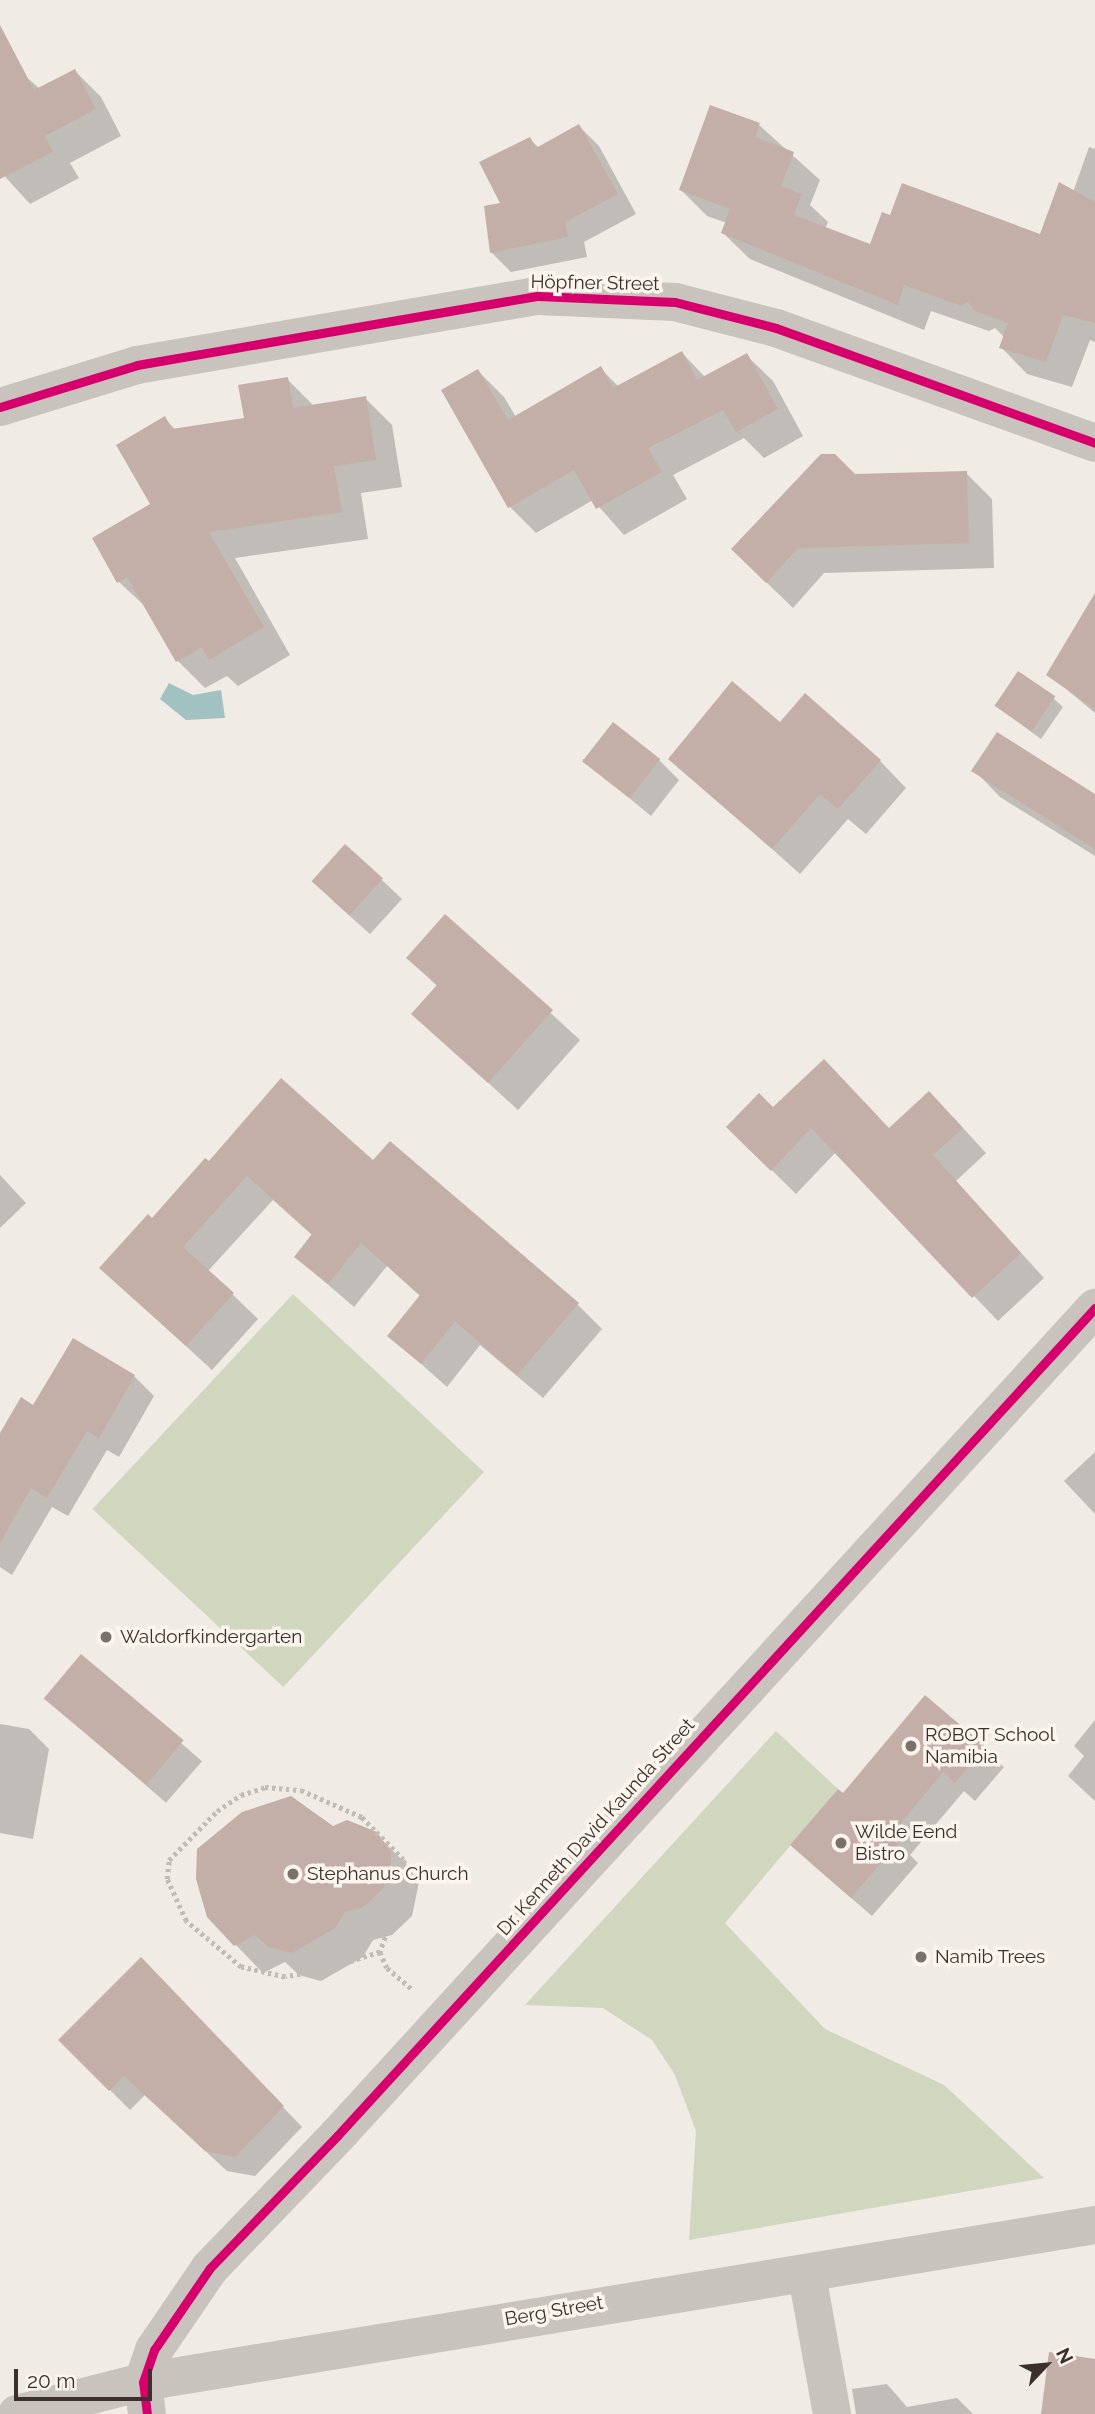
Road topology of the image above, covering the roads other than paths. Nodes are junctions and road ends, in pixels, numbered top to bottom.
1 (0, 407) edge
2 (1095, 443) edge
3 (1095, 1308) edge
4 (1095, 2225) edge
5 (807, 2275) junction
6 (145, 2398) edge
7 (17, 2414) edge
8 (832, 2414) edge

1 - 2 street, Höpfner Street
3 - 6 street, Dr. Kenneth David Kaunda Street
4 - 5 street, Berg Street
5 - 6 street, Berg Street
5 - 8 street
6 - 7 street, Berg Street

